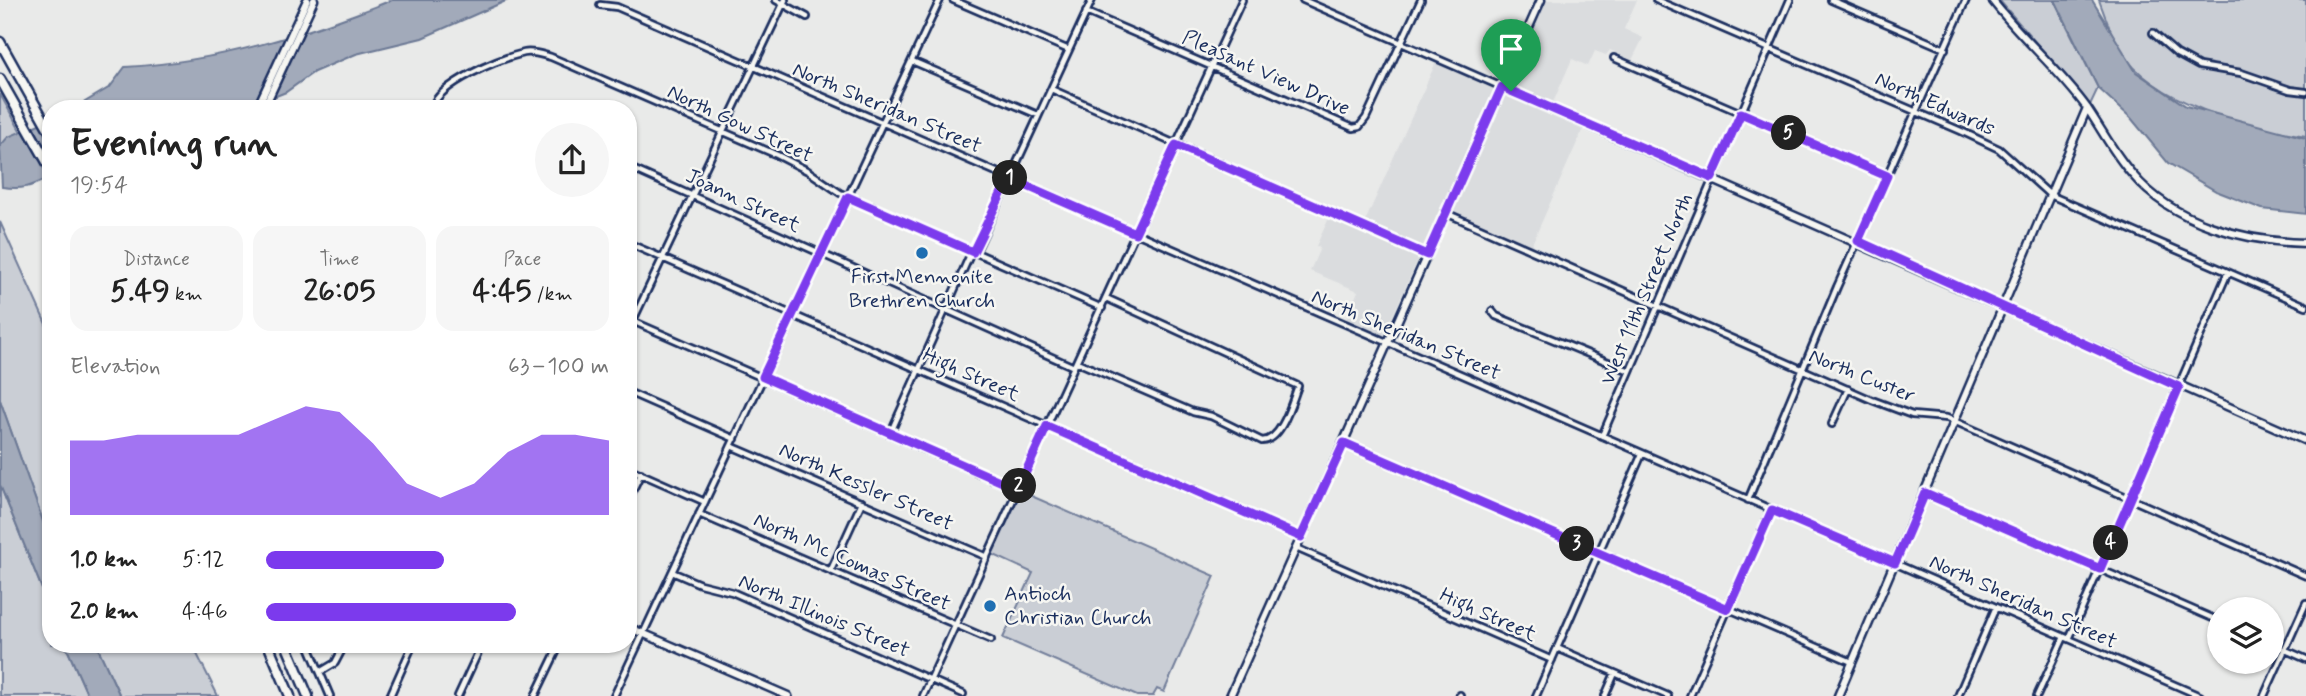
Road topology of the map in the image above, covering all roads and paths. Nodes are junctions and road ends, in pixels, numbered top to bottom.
1 (307, 0) edge
2 (314, 0) edge
3 (776, 0) edge
4 (940, 0) edge
5 (953, 0) edge
6 (1092, 0) edge
7 (1242, 0) edge
8 (1303, 0) edge
9 (1421, 0) edge
10 (1541, 0) edge
11 (1656, 0) edge
12 (1790, 0) edge
13 (1831, 0) edge
14 (1966, 0) edge
15 (1992, 0) edge
16 (784, 2) edge
17 (600, 5) dead end
18 (1086, 12) junction
19 (807, 17) dead end
20 (2154, 33) dead end
21 (0, 42) edge
22 (1402, 43) junction
23 (1769, 48) junction
24 (1945, 49) junction
25 (1069, 50) junction
26 (1614, 58) dead end
27 (912, 61) junction
28 (753, 67) junction
29 (1212, 67) junction
30 (0, 79) edge
31 (1502, 87) junction
32 (1051, 89) junction
33 (2306, 92) edge
34 (261, 100) edge
35 (268, 100) edge
36 (436, 100) edge
37 (2087, 108) junction
38 (1916, 112) junction
39 (1741, 113) junction
40 (1038, 115) junction
41 (42, 117) edge
42 (883, 123) junction
43 (723, 131) junction
44 (1176, 145) junction
45 (42, 153) edge
46 (637, 171) edge
47 (1887, 176) junction
48 (1009, 178) junction
49 (1712, 178) junction
50 (693, 195) junction
51 (2050, 195) junction
52 (848, 197) junction
53 (1446, 213) junction
54 (1135, 233) junction
55 (1858, 241) junction
56 (2306, 243) edge
57 (637, 247) edge
58 (973, 252) junction
59 (821, 255) junction
60 (1427, 255) junction
61 (663, 258) junction
62 (2228, 272) junction
63 (1106, 298) junction
64 (1658, 306) junction
65 (2306, 306) edge
66 (2003, 307) junction
67 (637, 308) edge
68 (1102, 308) junction
69 (945, 310) junction
70 (1492, 311) dead end
71 (793, 314) junction
72 (637, 323) edge
73 (1388, 344) junction
74 (1076, 364) junction
75 (919, 369) junction
76 (1802, 369) junction
77 (1630, 371) junction
78 (763, 377) junction
79 (2179, 387) junction
80 (1847, 389) junction
81 (637, 396) edge
82 (1954, 422) junction
83 (1832, 424) dead end
84 (1047, 426) junction
85 (890, 434) junction
86 (1601, 437) junction
87 (734, 439) junction
88 (2306, 441) edge
89 (1344, 443) junction
90 (731, 446) junction
91 (1642, 454) junction
92 (637, 471) edge
93 (641, 473) junction
94 (637, 481) edge
95 (1018, 489) junction
96 (1925, 493) junction
97 (2130, 499) junction
98 (1748, 500) junction
99 (705, 502) junction
100 (862, 502) junction
101 (1772, 510) junction
102 (699, 514) junction
103 (1301, 537) junction
104 (1296, 548) junction
105 (1599, 553) junction
106 (987, 556) junction
107 (1895, 563) junction
108 (2100, 569) junction
109 (831, 570) junction
110 (672, 572) junction
111 (2306, 576) edge
112 (2306, 603) edge
113 (1996, 607) junction
114 (1728, 609) junction
115 (2207, 616) edge
116 (956, 625) junction
117 (637, 631) edge
118 (643, 633) junction
119 (2067, 638) junction
120 (991, 640) dead end
121 (637, 646) edge
122 (1557, 648) junction
123 (2285, 650) junction
124 (272, 653) edge
125 (290, 653) edge
126 (312, 653) edge
127 (340, 653) edge
128 (409, 653) edge
129 (478, 653) edge
130 (556, 653) edge
131 (634, 653) edge
132 (2306, 659) edge
133 (1552, 660) junction
134 (1852, 662) junction
135 (320, 672) junction
136 (1615, 673) junction
137 (930, 680) junction
138 (963, 694) dead end
139 (784, 695) edge
140 (290, 696) edge
141 (309, 696) edge
142 (330, 696) edge
143 (390, 696) edge
144 (458, 696) edge
145 (535, 696) edge
146 (614, 696) edge
147 (923, 696) edge
148 (1230, 696) edge
149 (1536, 696) edge
150 (1605, 696) edge
151 (1668, 696) edge
152 (1690, 696) edge
153 (1838, 696) edge
154 (1958, 696) edge
155 (2038, 696) edge
156 (2200, 696) edge
157 (2264, 696) edge

1 - 34 street
2 - 35 street
3 - 16 street
4 - 27 street
5 - 25 street
6 - 18 street
7 - 29 street
8 - 22 street
9 - 22 street, Pleasant View Drive
10 - 31 street
11 - 23 street, North Edwards
12 - 23 street, West 11th Street North
13 - 24 street
14 - 24 street
15 - 37 street
16 - 19 street
16 - 28 street
17 - 28 street, North Sheridan Street
18 - 25 street
18 - 29 street, Pleasant View Drive
20 - 33 street
21 - 41 highway
22 - 29 street, Pleasant View Drive
22 - 31 street
23 - 38 street, North Edwards
23 - 39 street, West 11th Street North
24 - 38 street
25 - 32 street
26 - 39 street
27 - 40 street
27 - 42 street
28 - 42 street, North Sheridan Street
28 - 43 street
29 - 44 street
30 - 45 highway
31 - 49 street
31 - 53 street
32 - 40 street
32 - 44 street
36 - 43 street, North Gow Street
37 - 51 street
37 - 56 street
38 - 47 street
38 - 51 street, North Edwards
39 - 47 street
39 - 49 street, West 11th Street North
40 - 48 street
42 - 48 street, North Sheridan Street
42 - 52 street
43 - 50 street
43 - 52 street, North Gow Street
44 - 54 street
44 - 60 street
46 - 50 street, Joann Street
47 - 55 street
48 - 54 street, North Sheridan Street
48 - 58 street
49 - 55 street
49 - 64 street, West 11th Street North
50 - 59 street, Joann Street
50 - 61 street
51 - 62 street, North Edwards
51 - 66 street
52 - 58 street, North Gow Street
52 - 59 street
53 - 60 street
53 - 64 street, North Custer
54 - 63 street
54 - 73 street, North Sheridan Street
55 - 66 street
55 - 76 street
57 - 61 street, High Street
58 - 68 street, North Gow Street
58 - 69 street
59 - 69 street, Joann Street
59 - 71 street
60 - 73 street
61 - 67 street
61 - 71 street, High Street
62 - 65 street, North Edwards
62 - 79 street
63 - 68 street
63 - 74 street, Joann Street
64 - 76 street, North Custer
64 - 77 street, West 11th Street North
66 - 79 street
66 - 82 street
68 - 74 street
69 - 74 street, Joann Street
69 - 75 street
70 - 77 street
71 - 75 street, High Street
71 - 78 street
72 - 78 street
73 - 86 street, North Sheridan Street
73 - 89 street
74 - 84 street
75 - 84 street, High Street
75 - 85 street
76 - 80 street, North Custer
76 - 98 street
77 - 86 street, West 11th Street North
78 - 85 street
78 - 87 street
79 - 88 street
79 - 97 street
80 - 82 street, North Custer
80 - 83 street
81 - 87 street
82 - 96 street
82 - 97 street, North Custer
84 - 95 street
84 - 103 street, High Street
85 - 95 street
86 - 91 street, North Sheridan Street
87 - 90 street
89 - 103 street
89 - 105 street
90 - 99 street
90 - 100 street, North Kessler Street
91 - 98 street, North Sheridan Street
91 - 105 street
92 - 93 street
93 - 94 street
93 - 99 street
95 - 106 street
96 - 107 street
96 - 108 street
97 - 108 street
97 - 111 street, North Custer
98 - 101 street, North Sheridan Street
99 - 102 street
100 - 106 street, North Kessler Street
100 - 109 street
101 - 107 street, North Sheridan Street
101 - 114 street
102 - 109 street, North Mc Comas Street
102 - 110 street
103 - 104 street
104 - 133 street, High Street
104 - 148 street
105 - 114 street
105 - 122 street
106 - 116 street
107 - 113 street, North Sheridan Street
107 - 134 street
108 - 115 street
108 - 119 street
109 - 116 street, North Mc Comas Street
110 - 118 street
110 - 137 street, North Illinois Street
112 - 123 street
113 - 119 street, North Sheridan Street
113 - 154 street
114 - 134 street
114 - 152 street
116 - 120 street, North Mc Comas Street
116 - 137 street
117 - 118 street
118 - 121 street
118 - 139 street
119 - 155 street
119 - 156 street, North Sheridan Street
122 - 133 street
122 - 136 street
123 - 132 street
123 - 157 street
124 - 140 highway
125 - 141 highway
126 - 135 street
127 - 135 street
128 - 143 street
129 - 144 street
130 - 145 street
131 - 146 street
133 - 149 street
134 - 153 street
135 - 142 street
136 - 150 street
136 - 151 street
137 - 138 street, North Illinois Street
137 - 147 street

